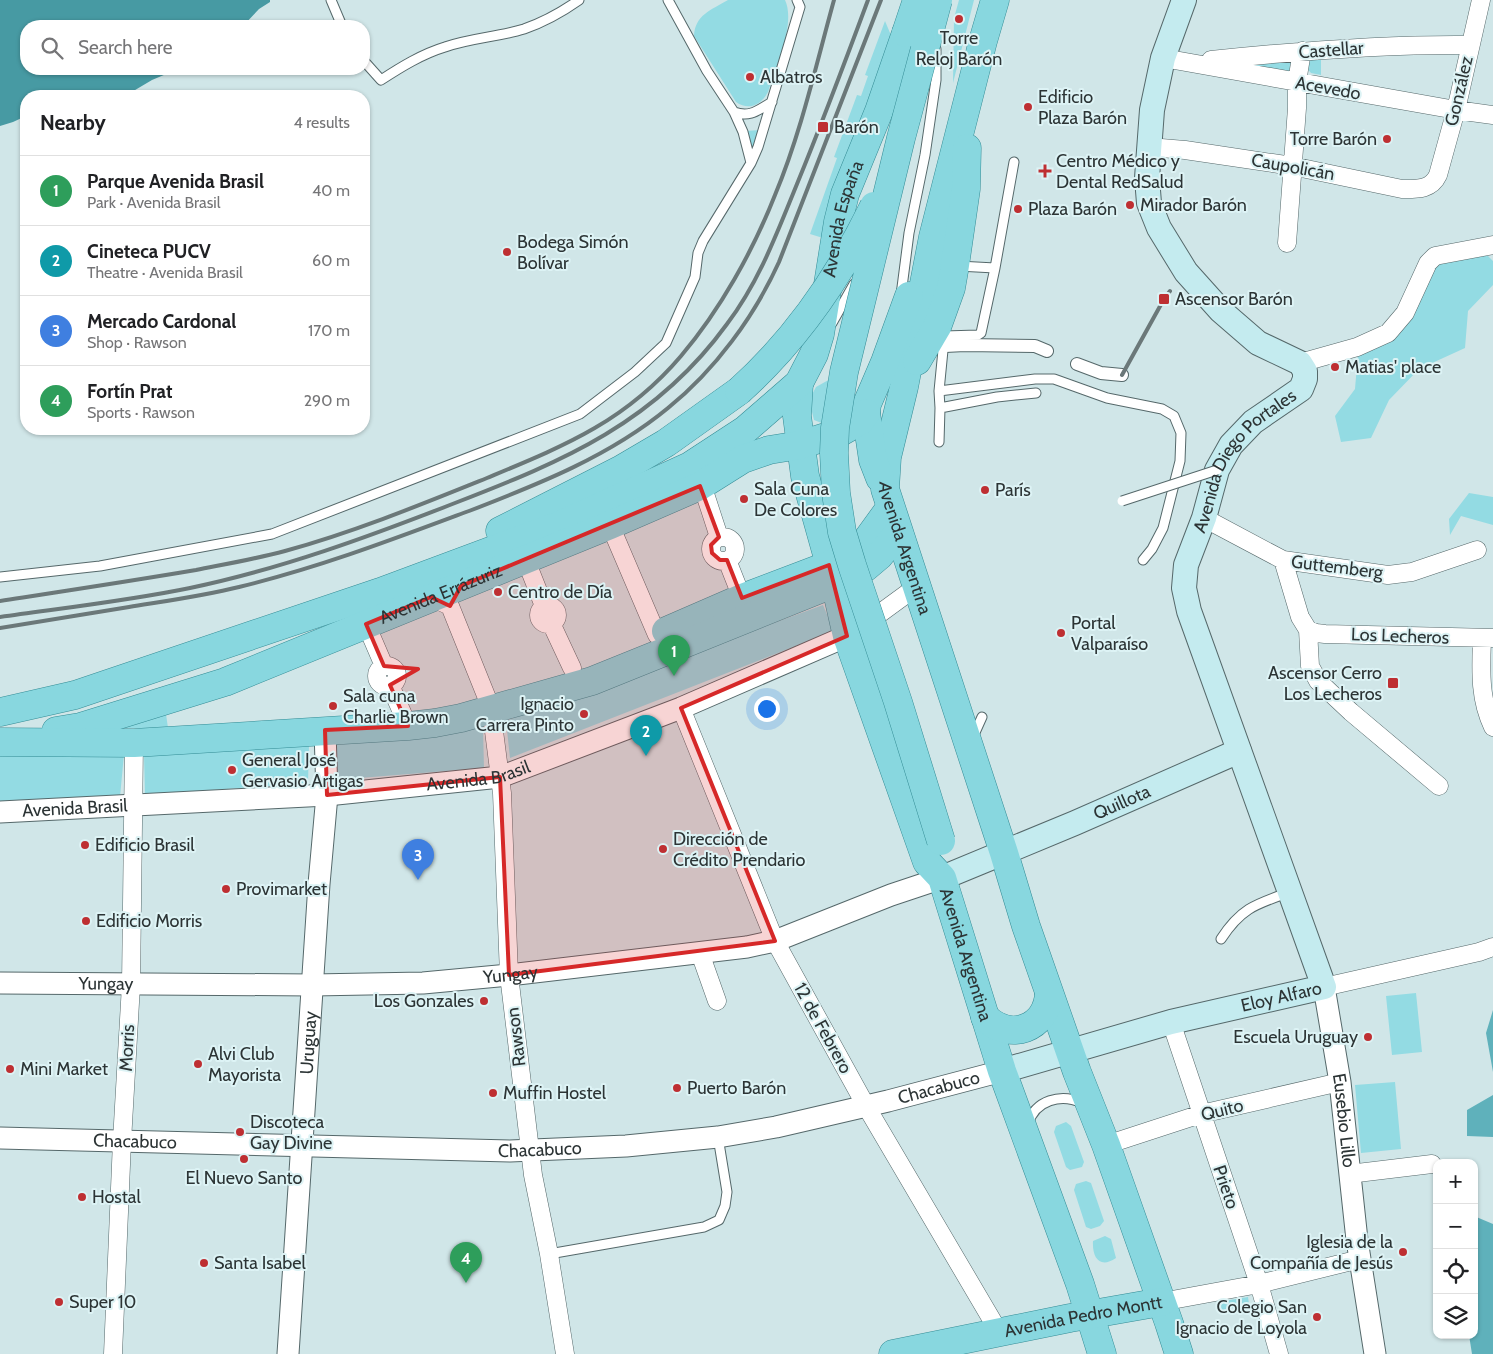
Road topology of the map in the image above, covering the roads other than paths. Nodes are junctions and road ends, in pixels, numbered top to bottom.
1 (331, 0) edge
2 (578, 0) edge
3 (797, 0) edge
4 (912, 0) edge
5 (938, 0) edge
6 (995, 0) edge
7 (1184, 0) edge
8 (1480, 0) edge
9 (671, 1) edge
10 (339, 20) edge
11 (913, 24) edge
12 (1470, 45) junction
13 (1302, 51) junction
14 (1163, 58) junction
15 (1192, 62) junction
16 (370, 68) edge
17 (1297, 82) junction
18 (968, 100) junction
19 (772, 102) junction
20 (1456, 110) junction
21 (734, 112) junction
22 (1493, 115) edge
23 (901, 138) junction
24 (1149, 146) junction
25 (1014, 162) dead end
26 (751, 163) junction
27 (1292, 166) junction
28 (1435, 182) joint
29 (933, 237) junction
30 (1287, 243) dead end
31 (1493, 245) edge
32 (956, 265) junction
33 (995, 268) junction
34 (898, 323) junction
35 (937, 343) junction
36 (1047, 351) dead end
37 (1300, 363) junction
38 (1077, 364) dead end
39 (808, 367) junction
40 (1122, 375) dead end
41 (904, 387) junction
42 (938, 391) junction
43 (1036, 392) dead end
44 (940, 408) junction
45 (866, 409) junction
46 (939, 442) dead end
47 (800, 444) junction
48 (769, 450) junction
49 (1217, 470) junction
50 (805, 476) junction
51 (700, 486) junction
52 (887, 499) junction
53 (1122, 501) dead end
54 (1204, 518) junction
55 (610, 525) junction
56 (898, 534) junction
57 (1477, 550) dead end
58 (525, 558) junction
59 (1143, 560) dead end
60 (1283, 560) junction
61 (832, 574) junction
62 (0, 577) edge
63 (916, 586) junction
64 (447, 596) junction
65 (742, 598) junction
66 (366, 624) junction
67 (1308, 630) junction
68 (657, 635) junction
69 (847, 636) junction
70 (1488, 638) edge
71 (209, 650) junction
72 (572, 668) junction
73 (500, 706) junction
74 (681, 708) junction
75 (0, 712) edge
76 (982, 717) dead end
77 (408, 726) junction
78 (1493, 727) edge
79 (325, 730) junction
80 (0, 742) edge
81 (134, 743) junction
82 (968, 746) junction
83 (1239, 751) junction
84 (500, 777) junction
85 (1439, 786) dead end
86 (326, 795) junction
87 (134, 806) junction
88 (0, 812) edge
89 (1004, 853) junction
90 (942, 878) junction
91 (1290, 892) junction
92 (1221, 939) dead end
93 (775, 941) junction
94 (1493, 947) edge
95 (700, 953) junction
96 (509, 975) junction
97 (0, 983) edge
98 (131, 985) junction
99 (313, 985) junction
100 (1324, 987) junction
101 (1049, 994) junction
102 (717, 1001) dead end
103 (986, 1017) junction
104 (1171, 1022) junction
105 (1070, 1050) junction
106 (1002, 1071) junction
107 (1340, 1082) junction
108 (866, 1106) junction
109 (1093, 1113) junction
110 (1201, 1114) junction
111 (1025, 1134) junction
112 (718, 1137) junction
113 (0, 1138) edge
114 (122, 1141) junction
115 (1106, 1145) junction
116 (303, 1147) junction
117 (529, 1151) junction
118 (1432, 1164) dead end
119 (1349, 1174) junction
120 (549, 1254) junction
121 (1360, 1259) junction
122 (1259, 1284) junction
123 (1160, 1302) junction
124 (1090, 1315) junction
125 (999, 1332) junction
126 (113, 1354) edge
127 (288, 1354) edge
128 (565, 1354) edge
129 (893, 1354) edge
130 (1102, 1354) edge
131 (1179, 1354) edge
132 (1279, 1354) edge
133 (1375, 1354) edge

1 - 10 lane
2 - 16 lane
3 - 19 lane
4 - 34 lane
5 - 23 main road, bridge
6 - 18 main road
7 - 14 main road, Avenida Diego Portales
8 - 12 street, González
9 - 21 lane
11 - 39 main road, Avenida España
11 - 39 lane
12 - 13 street, Castellar
12 - 20 street, González
13 - 15 street, Castellar
13 - 17 street
14 - 15 street, Acevedo
14 - 24 main road, Avenida Diego Portales
15 - 17 street, Acevedo
17 - 20 street, Acevedo
17 - 27 street
18 - 29 main road
18 - 32 main road
19 - 21 lane
19 - 26 lane
20 - 22 street, Acevedo
20 - 28 street, González
21 - 26 lane
23 - 71 main road, bridge
23 - 90 main road, bridge
24 - 27 street, Caupolicán
24 - 37 main road, Avenida Diego Portales
25 - 33 lane
26 - 62 lane
27 - 28 street, Caupolicán
27 - 30 street
29 - 34 main road
29 - 41 main road
31 - 37 street
32 - 33 lane
32 - 35 main road
33 - 35 lane
34 - 45 main road
35 - 36 street
35 - 41 main road
35 - 42 lane
37 - 49 main road, Avenida Diego Portales
38 - 40 street
39 - 45 main road
39 - 47 main road, Avenida Argentina
39 - 71 main road, Avenida Errázuriz
41 - 52 main road, Avenida Argentina
42 - 44 lane
42 - 59 lane
43 - 44 lane
44 - 46 lane
45 - 47 main road, Avenida Errázuriz
45 - 52 main road
47 - 48 main road, Avenida Errázuriz
47 - 50 main road, Avenida Argentina
48 - 50 main road
48 - 51 main road, Avenida Errázuriz
49 - 53 lane, bridge
49 - 54 main road, Avenida Diego Portales
50 - 61 main road, Avenida Argentina
51 - 55 main road, Avenida Errázuriz
51 - 65 street
52 - 56 main road, Avenida Argentina
52 - 61 main road
54 - 60 street, Guttemberg
54 - 83 main road, Avenida Diego Portales
55 - 58 main road, Avenida Errázuriz
55 - 68 street
56 - 61 main road
56 - 63 main road, Avenida Argentina
57 - 60 street, Guttemberg
58 - 64 main road, Avenida Errázuriz
58 - 72 street
60 - 67 street
61 - 65 main road
61 - 69 main road, Avenida Argentina
61 - 73 main road
63 - 69 street, Avenida Brasil
63 - 82 main road, Avenida Argentina
64 - 66 main road, Avenida Errázuriz
64 - 73 street, Rawson
65 - 68 main road
66 - 77 street
66 - 80 main road, Avenida Errázuriz
67 - 70 street, Los Lecheros
67 - 85 street
68 - 72 main road
69 - 74 street, Avenida Brasil
69 - 90 main road, Avenida Argentina
70 - 78 street
71 - 75 main road, Avenida Errázuriz
72 - 73 main road
73 - 77 main road
73 - 84 street, Rawson
74 - 84 street, Avenida Brasil
74 - 93 street, 12 de Febrero
76 - 82 lane
77 - 79 main road
79 - 81 main road
79 - 86 street, Uruguay
80 - 81 main road
81 - 87 street, Morris
82 - 89 main road, Avenida Argentina
83 - 89 main road, Quillota
83 - 91 main road, Eusebio Lillo
84 - 86 street, Avenida Brasil
84 - 96 street, Rawson
86 - 87 street, Avenida Brasil
86 - 99 street, Uruguay
87 - 88 street, Avenida Brasil
87 - 98 street, Morris
89 - 90 main road, Yungay
89 - 101 main road, Avenida Argentina
90 - 93 street, Yungay
90 - 103 main road, Avenida Argentina
91 - 92 lane
91 - 100 main road, Eusebio Lillo
93 - 95 street, Yungay
93 - 108 street, 12 de Febrero
94 - 100 street, Eloy Alfaro
95 - 96 street, Yungay
95 - 102 street
96 - 99 street, Yungay
96 - 117 street, Rawson
97 - 98 street, Yungay
98 - 99 street, Yungay
98 - 114 street, Morris
99 - 116 street, Uruguay
100 - 104 main road, Eloy Alfaro
100 - 107 street, Eusebio Lillo
101 - 103 main road
101 - 105 main road, Avenida Argentina
103 - 106 main road, Avenida Argentina
104 - 105 main road, Eloy Alfaro
104 - 110 street, Prieto
105 - 106 main road, Chacabuco
105 - 109 main road, Avenida Argentina
106 - 108 street, Chacabuco
106 - 111 main road, Avenida Argentina
107 - 110 street, Quito
107 - 119 street, Eusebio Lillo
108 - 112 street, Chacabuco
108 - 125 street, 12 de Febrero
109 - 111 lane
109 - 115 main road, Avenida Argentina
110 - 115 street, Quito
110 - 122 street, Prieto
111 - 124 main road, Avenida Argentina
112 - 117 street, Chacabuco
112 - 120 lane
113 - 114 street, Chacabuco
114 - 116 street, Chacabuco
114 - 126 street, Morris
115 - 123 main road, Avenida Argentina
116 - 117 street, Chacabuco
116 - 127 street, Uruguay
117 - 120 street, Rawson
118 - 119 street
119 - 121 street, Eusebio Lillo
120 - 128 street, Rawson
121 - 122 street, Avenida Pedro Montt
121 - 133 street, Eusebio Lillo
122 - 123 street, Avenida Pedro Montt
122 - 132 street, Prieto
123 - 124 main road, Avenida Pedro Montt
123 - 131 main road, Avenida Argentina
124 - 125 main road, Avenida Pedro Montt
124 - 130 main road, Avenida Argentina
125 - 129 main road, Avenida Pedro Montt

